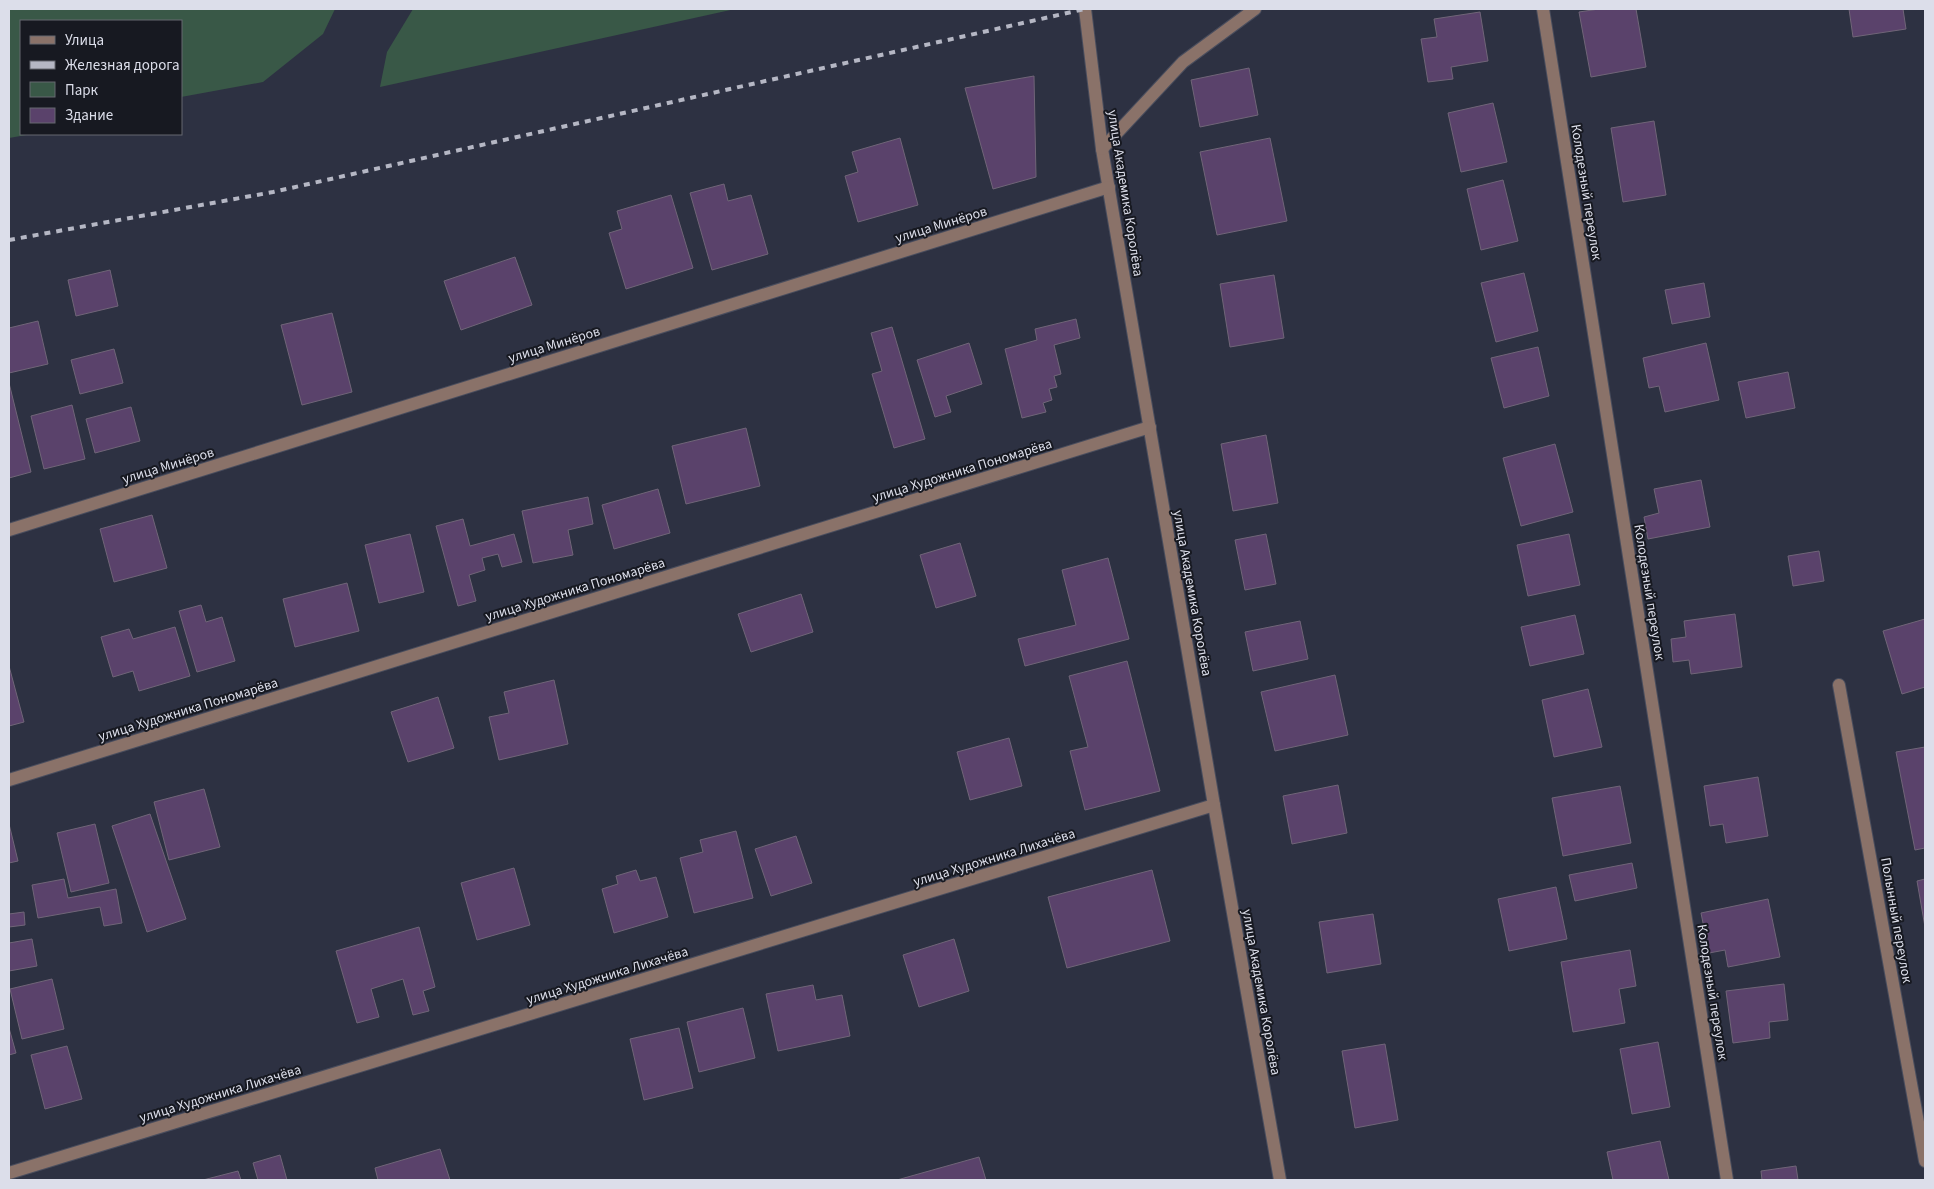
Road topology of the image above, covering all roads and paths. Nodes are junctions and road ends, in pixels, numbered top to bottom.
1 (1085, 9) edge
2 (1255, 9) edge
3 (1542, 9) edge
4 (1102, 149) junction
5 (1109, 187) junction
6 (1150, 428) junction
7 (9, 530) edge
8 (1839, 685) dead end
9 (9, 780) edge
10 (1214, 805) junction
11 (1925, 1161) edge
12 (9, 1173) edge
13 (1280, 1180) edge
14 (1727, 1180) edge

1 - 4 street, улица Академика Королёва
2 - 4 street
3 - 14 street, Колодезный переулок
4 - 5 street, улица Академика Королёва
5 - 6 street, улица Академика Королёва
5 - 7 street, улица Минёров
6 - 9 street, улица Художника Пономарёва
6 - 10 street, улица Академика Королёва
8 - 11 street, Полынный переулок
10 - 12 street, улица Художника Лихачёва
10 - 13 street, улица Академика Королёва

